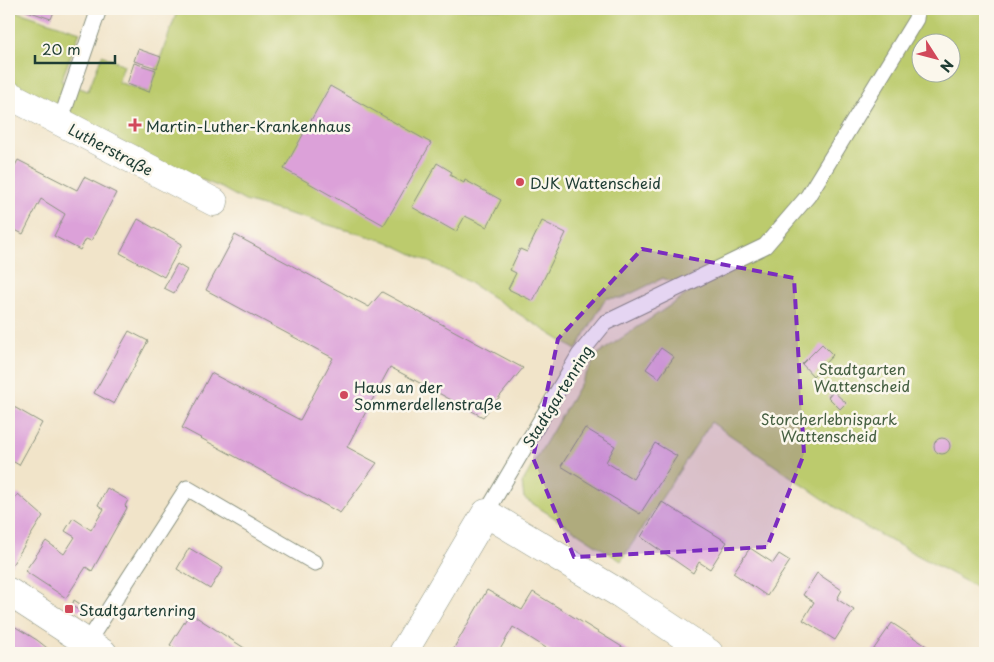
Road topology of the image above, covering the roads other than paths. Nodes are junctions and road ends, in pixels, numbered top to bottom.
1 (99, 9) edge
2 (917, 9) edge
3 (9, 95) edge
4 (60, 122) junction
5 (214, 202) dead end
6 (486, 513) junction
7 (315, 563) dead end
8 (9, 592) edge
9 (95, 648) edge
10 (403, 653) edge
11 (709, 653) edge

1 - 4 lane
2 - 6 lane, Stadtgartenring
3 - 4 street, Lutherstraße
4 - 5 street, Lutherstraße
6 - 10 street, Stadtgartenring
6 - 11 street
7 - 9 lane
8 - 9 street

